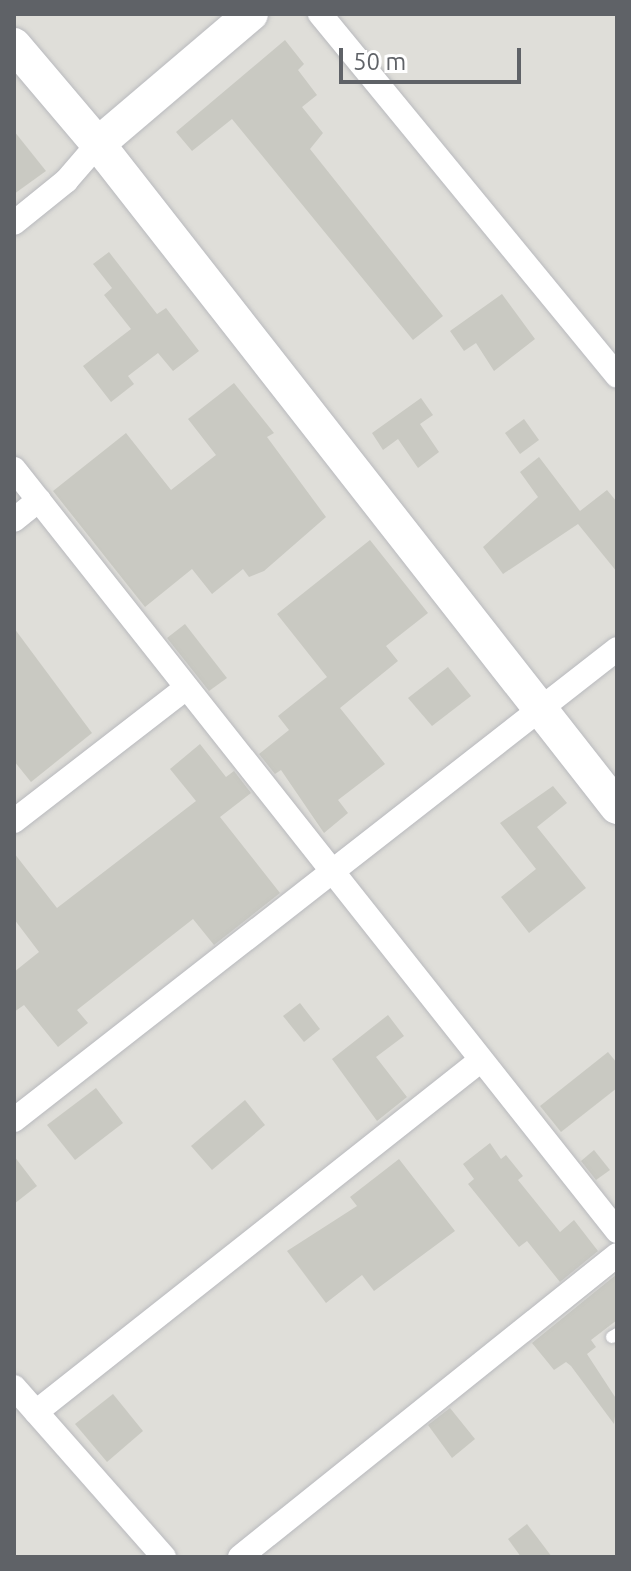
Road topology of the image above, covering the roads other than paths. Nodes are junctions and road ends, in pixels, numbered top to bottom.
1 (251, 14) edge
2 (320, 14) edge
3 (14, 45) edge
4 (98, 144) junction
5 (14, 223) edge
6 (617, 376) edge
7 (14, 469) edge
8 (39, 500) junction
9 (14, 520) edge
10 (617, 649) edge
11 (186, 688) junction
12 (541, 711) junction
13 (617, 807) edge
14 (14, 821) edge
15 (334, 874) junction
16 (481, 1060) junction
17 (14, 1120) edge
18 (617, 1231) edge
19 (617, 1255) edge
20 (14, 1387) edge
21 (36, 1412) junction
22 (164, 1557) edge
23 (240, 1557) edge

1 - 4 street
2 - 6 street
3 - 4 street
4 - 5 street
4 - 12 street
7 - 8 street
8 - 9 street
8 - 11 street
10 - 12 street
11 - 14 street
11 - 15 street
12 - 13 street
12 - 15 street
15 - 16 street
15 - 17 street
16 - 18 street
16 - 21 street
19 - 23 street
20 - 21 street
21 - 22 street

